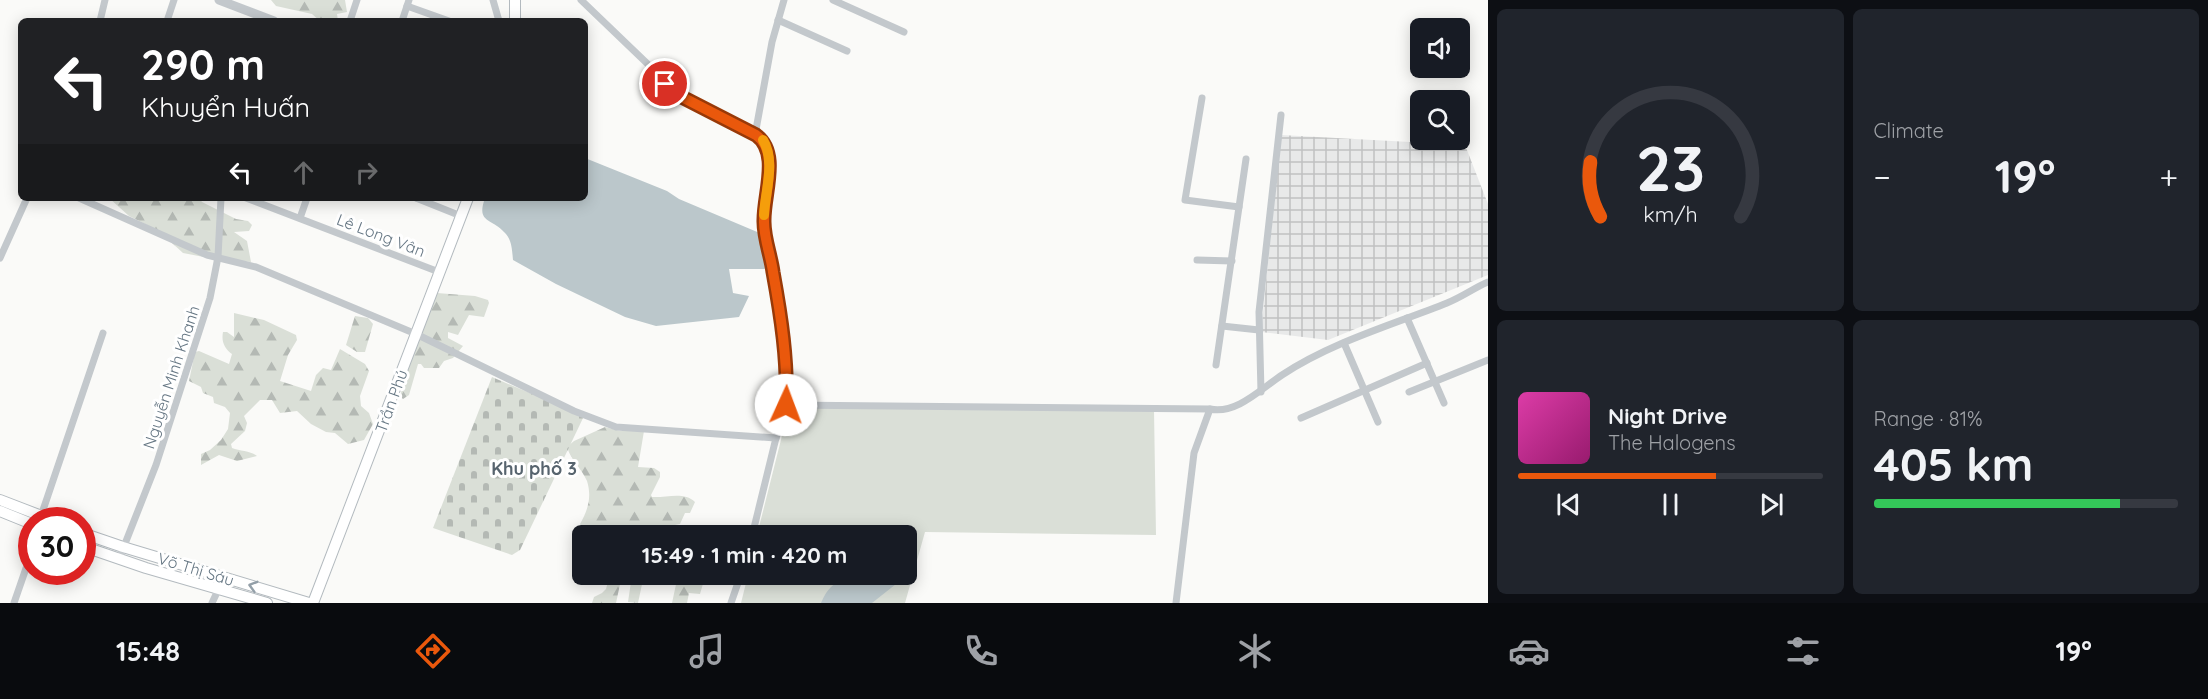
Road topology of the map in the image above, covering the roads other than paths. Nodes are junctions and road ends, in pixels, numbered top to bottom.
1 (105, 0) edge
2 (174, 0) edge
3 (219, 0) edge
4 (357, 0) edge
5 (493, 0) edge
6 (515, 0) edge
7 (581, 0) edge
8 (596, 0) edge
9 (784, 0) edge
10 (833, 0) edge
11 (408, 3) edge
12 (590, 9) junction
13 (101, 18) edge
14 (168, 18) edge
15 (266, 18) edge
16 (351, 18) edge
17 (403, 18) edge
18 (442, 18) edge
19 (498, 18) edge
20 (515, 18) edge
21 (778, 20) junction
22 (904, 32) dead end
23 (847, 51) dead end
24 (1202, 98) dead end
25 (1281, 115) dead end
26 (756, 135) junction
27 (1246, 159) dead end
28 (26, 201) edge
29 (87, 201) edge
30 (221, 201) edge
31 (254, 201) edge
32 (306, 201) edge
33 (424, 201) edge
34 (467, 201) edge
35 (1239, 207) junction
36 (461, 216) junction
37 (300, 218) junction
38 (218, 257) junction
39 (0, 258) edge
40 (1197, 260) dead end
41 (1232, 261) junction
42 (438, 272) junction
43 (1488, 282) edge
44 (1407, 318) junction
45 (1222, 326) junction
46 (1259, 330) junction
47 (103, 333) dead end
48 (416, 334) junction
49 (1344, 343) junction
50 (1488, 360) edge
51 (1427, 363) junction
52 (1216, 365) dead end
53 (1435, 382) junction
54 (1364, 390) junction
55 (1261, 392) junction
56 (1409, 392) dead end
57 (1444, 403) dead end
58 (786, 405) junction
59 (1210, 409) junction
60 (1301, 418) dead end
61 (1378, 422) dead end
62 (776, 438) junction
63 (0, 500) edge
64 (18, 507) edge
65 (44, 507) edge
66 (0, 511) edge
67 (18, 518) edge
68 (755, 525) edge
69 (96, 538) edge
70 (123, 547) junction
71 (96, 551) edge
72 (119, 559) junction
73 (20, 585) edge
74 (737, 585) edge
75 (219, 588) junction
76 (14, 603) edge
77 (212, 603) edge
78 (267, 603) edge
79 (311, 603) edge
80 (731, 603) edge
81 (1176, 603) edge

1 - 13 street
2 - 14 street
3 - 15 street
4 - 16 street
5 - 19 street
6 - 20 main road
7 - 12 street
8 - 12 street
9 - 21 street
10 - 22 street
11 - 17 street
11 - 18 street
12 - 26 street
21 - 23 street
21 - 26 street
24 - 35 street
25 - 46 street
26 - 58 street
27 - 35 street
28 - 39 street
29 - 38 street
30 - 38 street, Nguyễn Minh Khanh
31 - 37 street, Lê Long Vân
32 - 37 street
33 - 36 street
34 - 36 main road, Trần Phú
35 - 41 street
36 - 42 main road, Trần Phú
37 - 42 street, Lê Long Vân
38 - 48 street
38 - 70 street, Nguyễn Minh Khanh
40 - 41 street
41 - 45 street
42 - 48 main road, Trần Phú
43 - 44 street
44 - 49 street
44 - 51 street
45 - 46 street
45 - 52 street
46 - 55 street
47 - 65 street
48 - 62 street
48 - 79 main road, Trần Phú
49 - 54 street
49 - 55 street
50 - 53 street
51 - 53 street
51 - 54 street
53 - 56 street
53 - 57 street
54 - 60 street
54 - 61 street
55 - 59 street
58 - 59 street
58 - 62 street
59 - 81 street
62 - 68 street
63 - 64 main road
66 - 67 main road
69 - 70 main road, Võ Thị Sáu
70 - 72 street, Nguyễn Minh Khanh
79 -> 70 main road, Võ Thị Sáu
71 - 72 main road, Võ Thị Sáu
72 - 75 main road, Võ Thị Sáu
73 - 76 street
74 - 80 street
75 - 77 street
75 - 78 main road, Võ Thị Sáu

